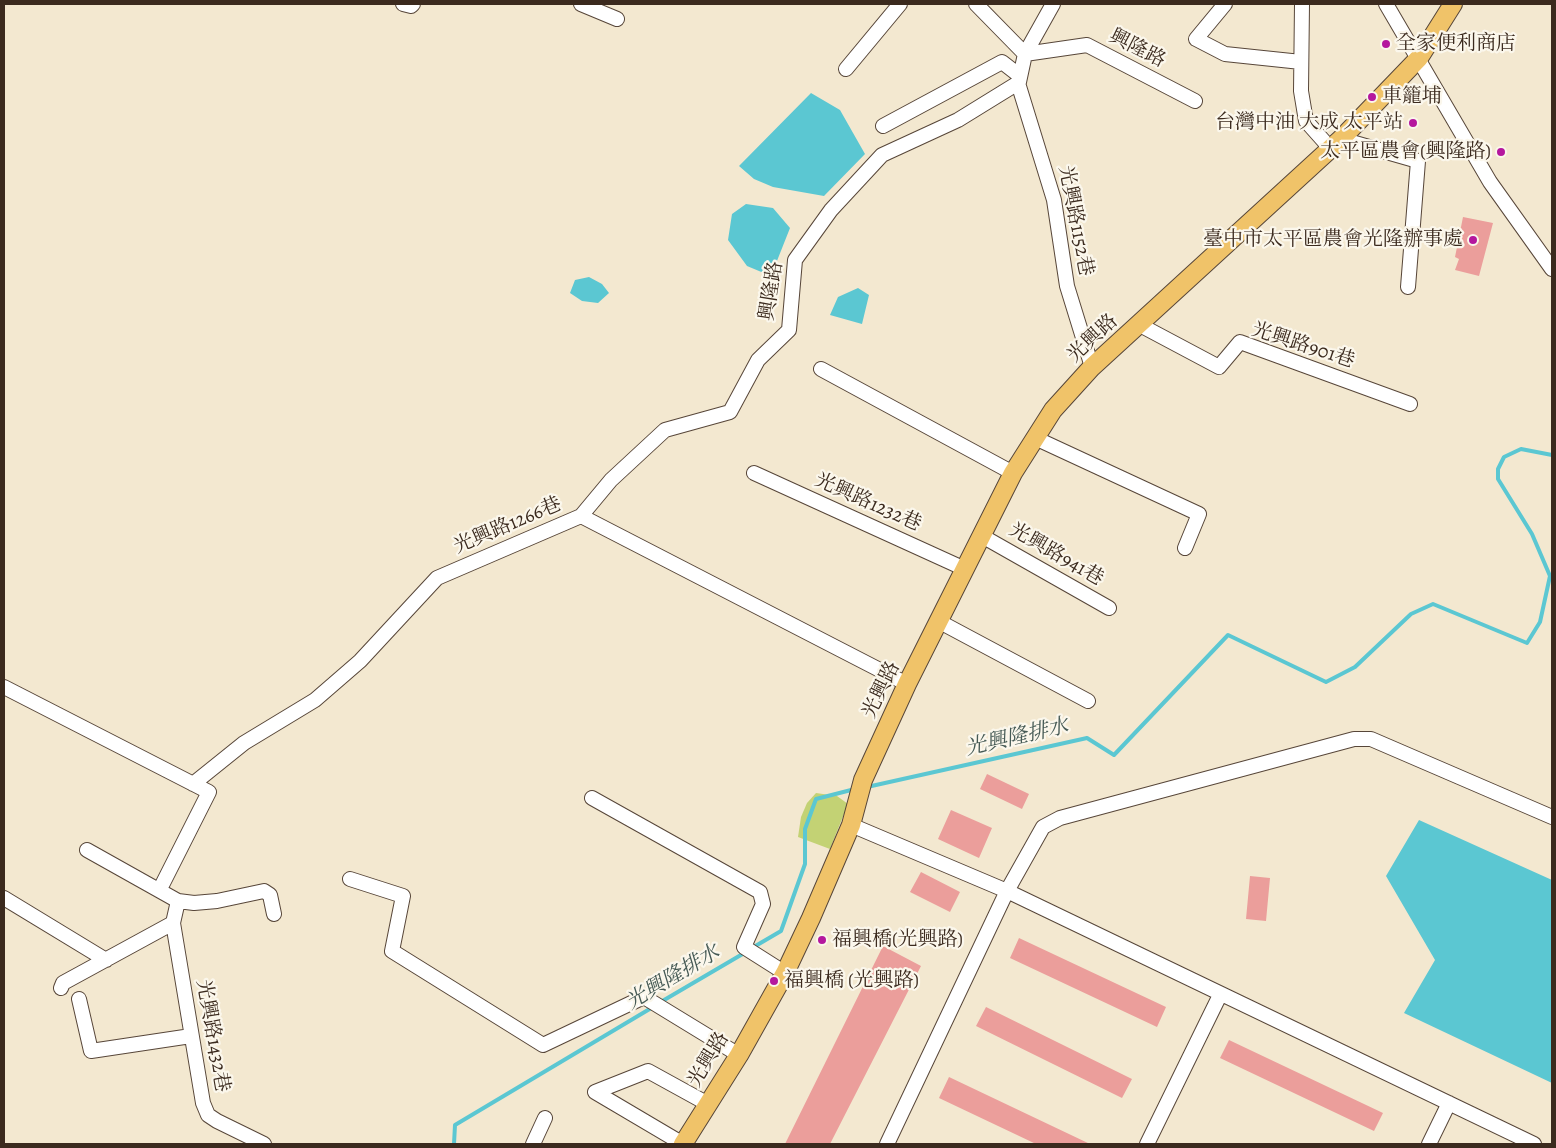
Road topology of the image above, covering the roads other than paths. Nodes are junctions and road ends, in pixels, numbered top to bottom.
1 (403, 4) edge
2 (413, 4) edge
3 (581, 4) edge
4 (900, 4) edge
5 (976, 4) edge
6 (1053, 4) edge
7 (1224, 4) edge
8 (1302, 4) edge
9 (1386, 4) edge
10 (1453, 4) edge
11 (617, 19) dead end
12 (1025, 54) junction
13 (1419, 58) junction
14 (1301, 62) junction
15 (846, 69) dead end
16 (1019, 79) junction
17 (1195, 101) dead end
18 (883, 126) dead end
19 (1336, 144) junction
20 (1552, 269) edge
21 (1408, 287) dead end
22 (1140, 325) junction
23 (1092, 368) junction
24 (821, 369) dead end
25 (1410, 404) dead end
26 (1035, 438) junction
27 (754, 473) dead end
28 (1014, 473) junction
29 (581, 516) junction
30 (982, 536) junction
31 (1185, 548) dead end
32 (965, 569) junction
33 (1109, 608) dead end
34 (940, 622) junction
35 (907, 684) junction
36 (4, 687) edge
37 (1088, 701) dead end
38 (193, 784) junction
39 (592, 798) dead end
40 (1552, 817) edge
41 (851, 825) junction
42 (87, 850) dead end
43 (350, 879) dead end
44 (160, 889) junction
45 (1007, 891) junction
46 (4, 898) edge
47 (178, 901) junction
48 (274, 914) dead end
49 (172, 923) junction
50 (106, 960) junction
51 (785, 973) junction
52 (61, 988) dead end
53 (1220, 995) junction
54 (79, 999) dead end
55 (191, 1036) junction
56 (738, 1055) junction
57 (1449, 1103) junction
58 (708, 1104) junction
59 (545, 1118) dead end
60 (264, 1144) edge
61 (533, 1144) edge
62 (683, 1144) edge
63 (887, 1144) edge
64 (1147, 1144) edge
65 (1429, 1144) edge
66 (1534, 1144) edge

1 - 2 street
3 - 11 street
4 - 15 street
5 - 12 street
6 - 12 street
7 - 14 street
8 - 14 street
9 - 13 street
10 - 13 main road, 光興路
12 - 16 street
12 - 17 street, 興隆路
13 - 19 main road, 光興路
13 - 20 street
14 - 19 street
16 - 18 street
16 - 23 street, 光興路1152巷
16 - 29 street, 興隆路
19 - 21 street
19 - 22 main road, 光興路
22 - 23 main road, 光興路
22 - 25 street, 光興路901巷
23 - 26 main road, 光興路
24 - 28 street
26 - 28 main road, 光興路
26 - 31 street
27 - 32 street, 光興路1232巷
28 - 30 main road, 光興路
29 - 35 street, 光興路1266巷
29 - 38 street, 光興路1266巷
30 - 32 main road, 光興路
30 - 33 street, 光興路941巷
32 - 34 main road, 光興路
34 - 35 main road, 光興路
34 - 37 street
35 - 41 main road, 光興路
36 - 38 street
38 - 44 street
39 - 51 street
40 - 45 street
41 - 45 street
41 - 51 main road, 光興路
42 - 44 street
43 - 56 street
44 - 47 street
45 - 53 street
45 - 63 street
46 - 50 street
47 - 48 street
47 - 49 street, 光興路1432巷
49 - 50 street
49 - 55 street, 光興路1432巷
50 - 52 street
51 - 56 main road, 光興路
53 - 57 street
53 - 64 street
54 - 55 street
55 - 60 street, 光興路1432巷
56 - 58 main road, 光興路
57 - 65 street
57 - 66 street
58 - 62 main road, 光興路
58 - 62 street
59 - 61 street

